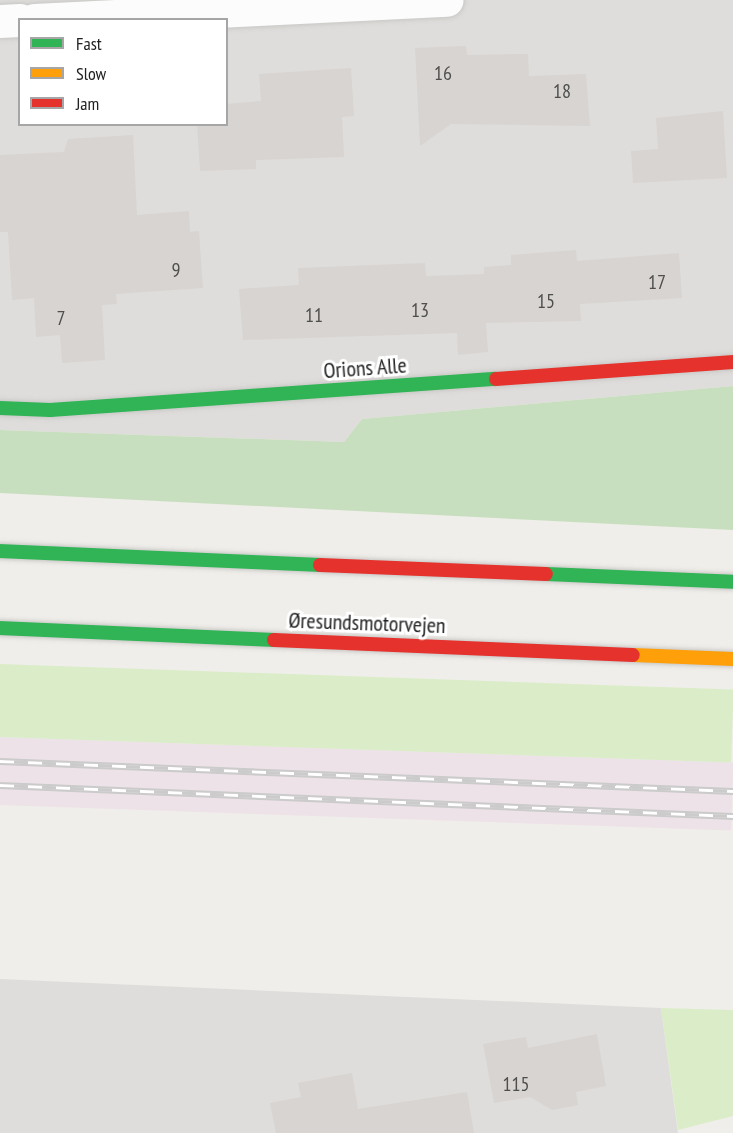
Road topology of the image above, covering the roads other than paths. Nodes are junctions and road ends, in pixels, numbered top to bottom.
1 (447, 0) edge
2 (74, 18) edge
3 (18, 20) edge
4 (0, 21) edge
5 (733, 362) edge
6 (0, 408) edge
7 (0, 551) edge
8 (733, 582) edge
9 (0, 628) edge
10 (733, 659) edge

1 - 2 street
3 - 4 street
5 - 6 main road, Orions Alle
7 - 8 main road
9 - 10 main road, Øresundsmotorvejen

